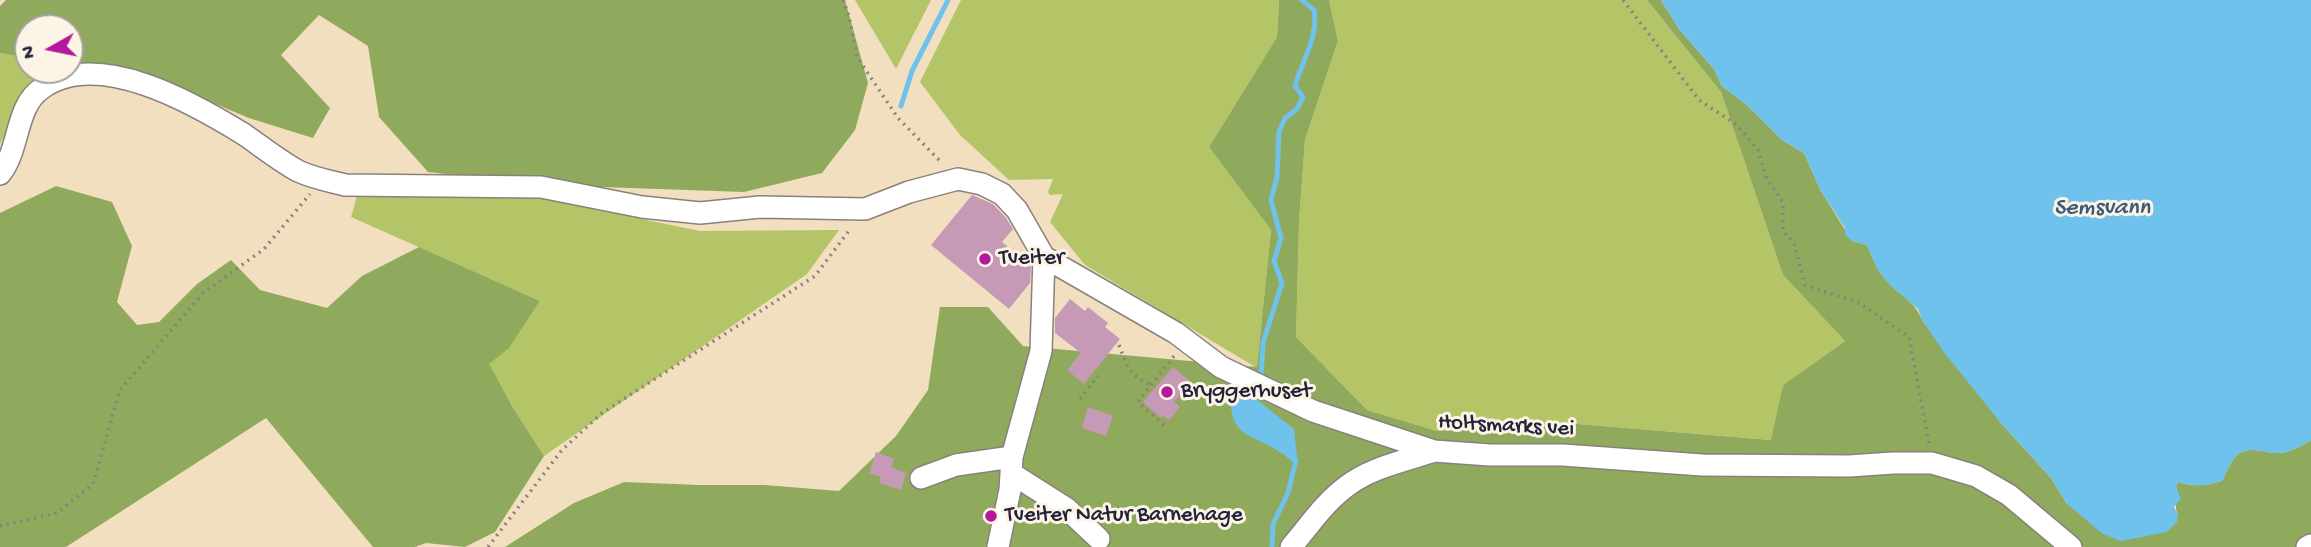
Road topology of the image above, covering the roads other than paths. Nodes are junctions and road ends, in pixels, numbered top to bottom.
1 (0, 174) edge
2 (1044, 257) junction
3 (1434, 451) junction
4 (1012, 465) junction
5 (921, 478) dead end
6 (1099, 539) dead end
7 (998, 547) edge
8 (1291, 547) edge
9 (2071, 547) edge

1 - 2 street
2 - 3 street, Holtsmarks vei
2 - 4 street
3 - 8 street
3 - 9 street, Holtsmarks vei
4 - 5 street
4 - 6 street
4 - 7 street

